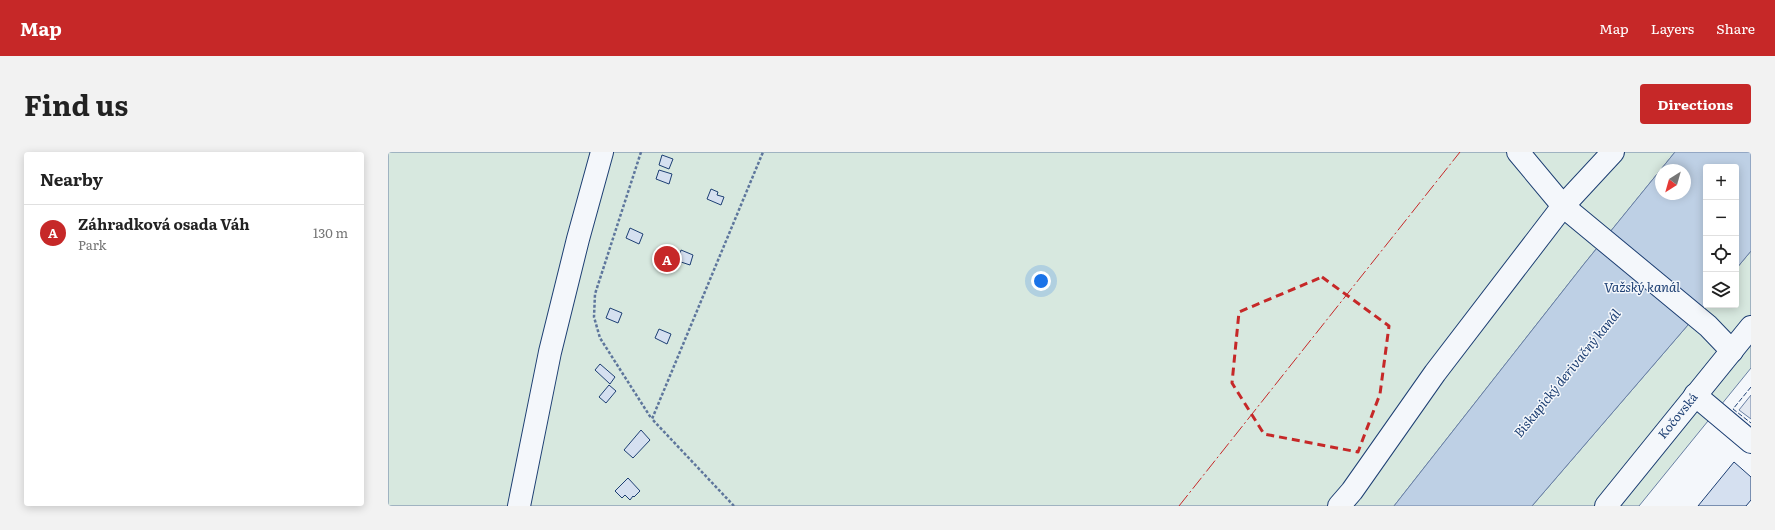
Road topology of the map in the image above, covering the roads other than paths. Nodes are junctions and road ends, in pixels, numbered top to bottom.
1 (602, 152) edge
2 (1518, 152) edge
3 (1613, 152) edge
4 (1563, 206) junction
5 (1751, 327) edge
6 (1732, 351) junction
7 (1695, 395) junction
8 (1751, 442) edge
9 (519, 506) edge
10 (1339, 506) edge
11 (1606, 506) edge

1 - 9 street
2 - 4 street
3 - 4 street
4 - 6 street
4 - 10 street
5 - 6 street, Kočovská
6 - 7 street, Kočovská
7 - 8 street
7 - 11 street, Kočovská

